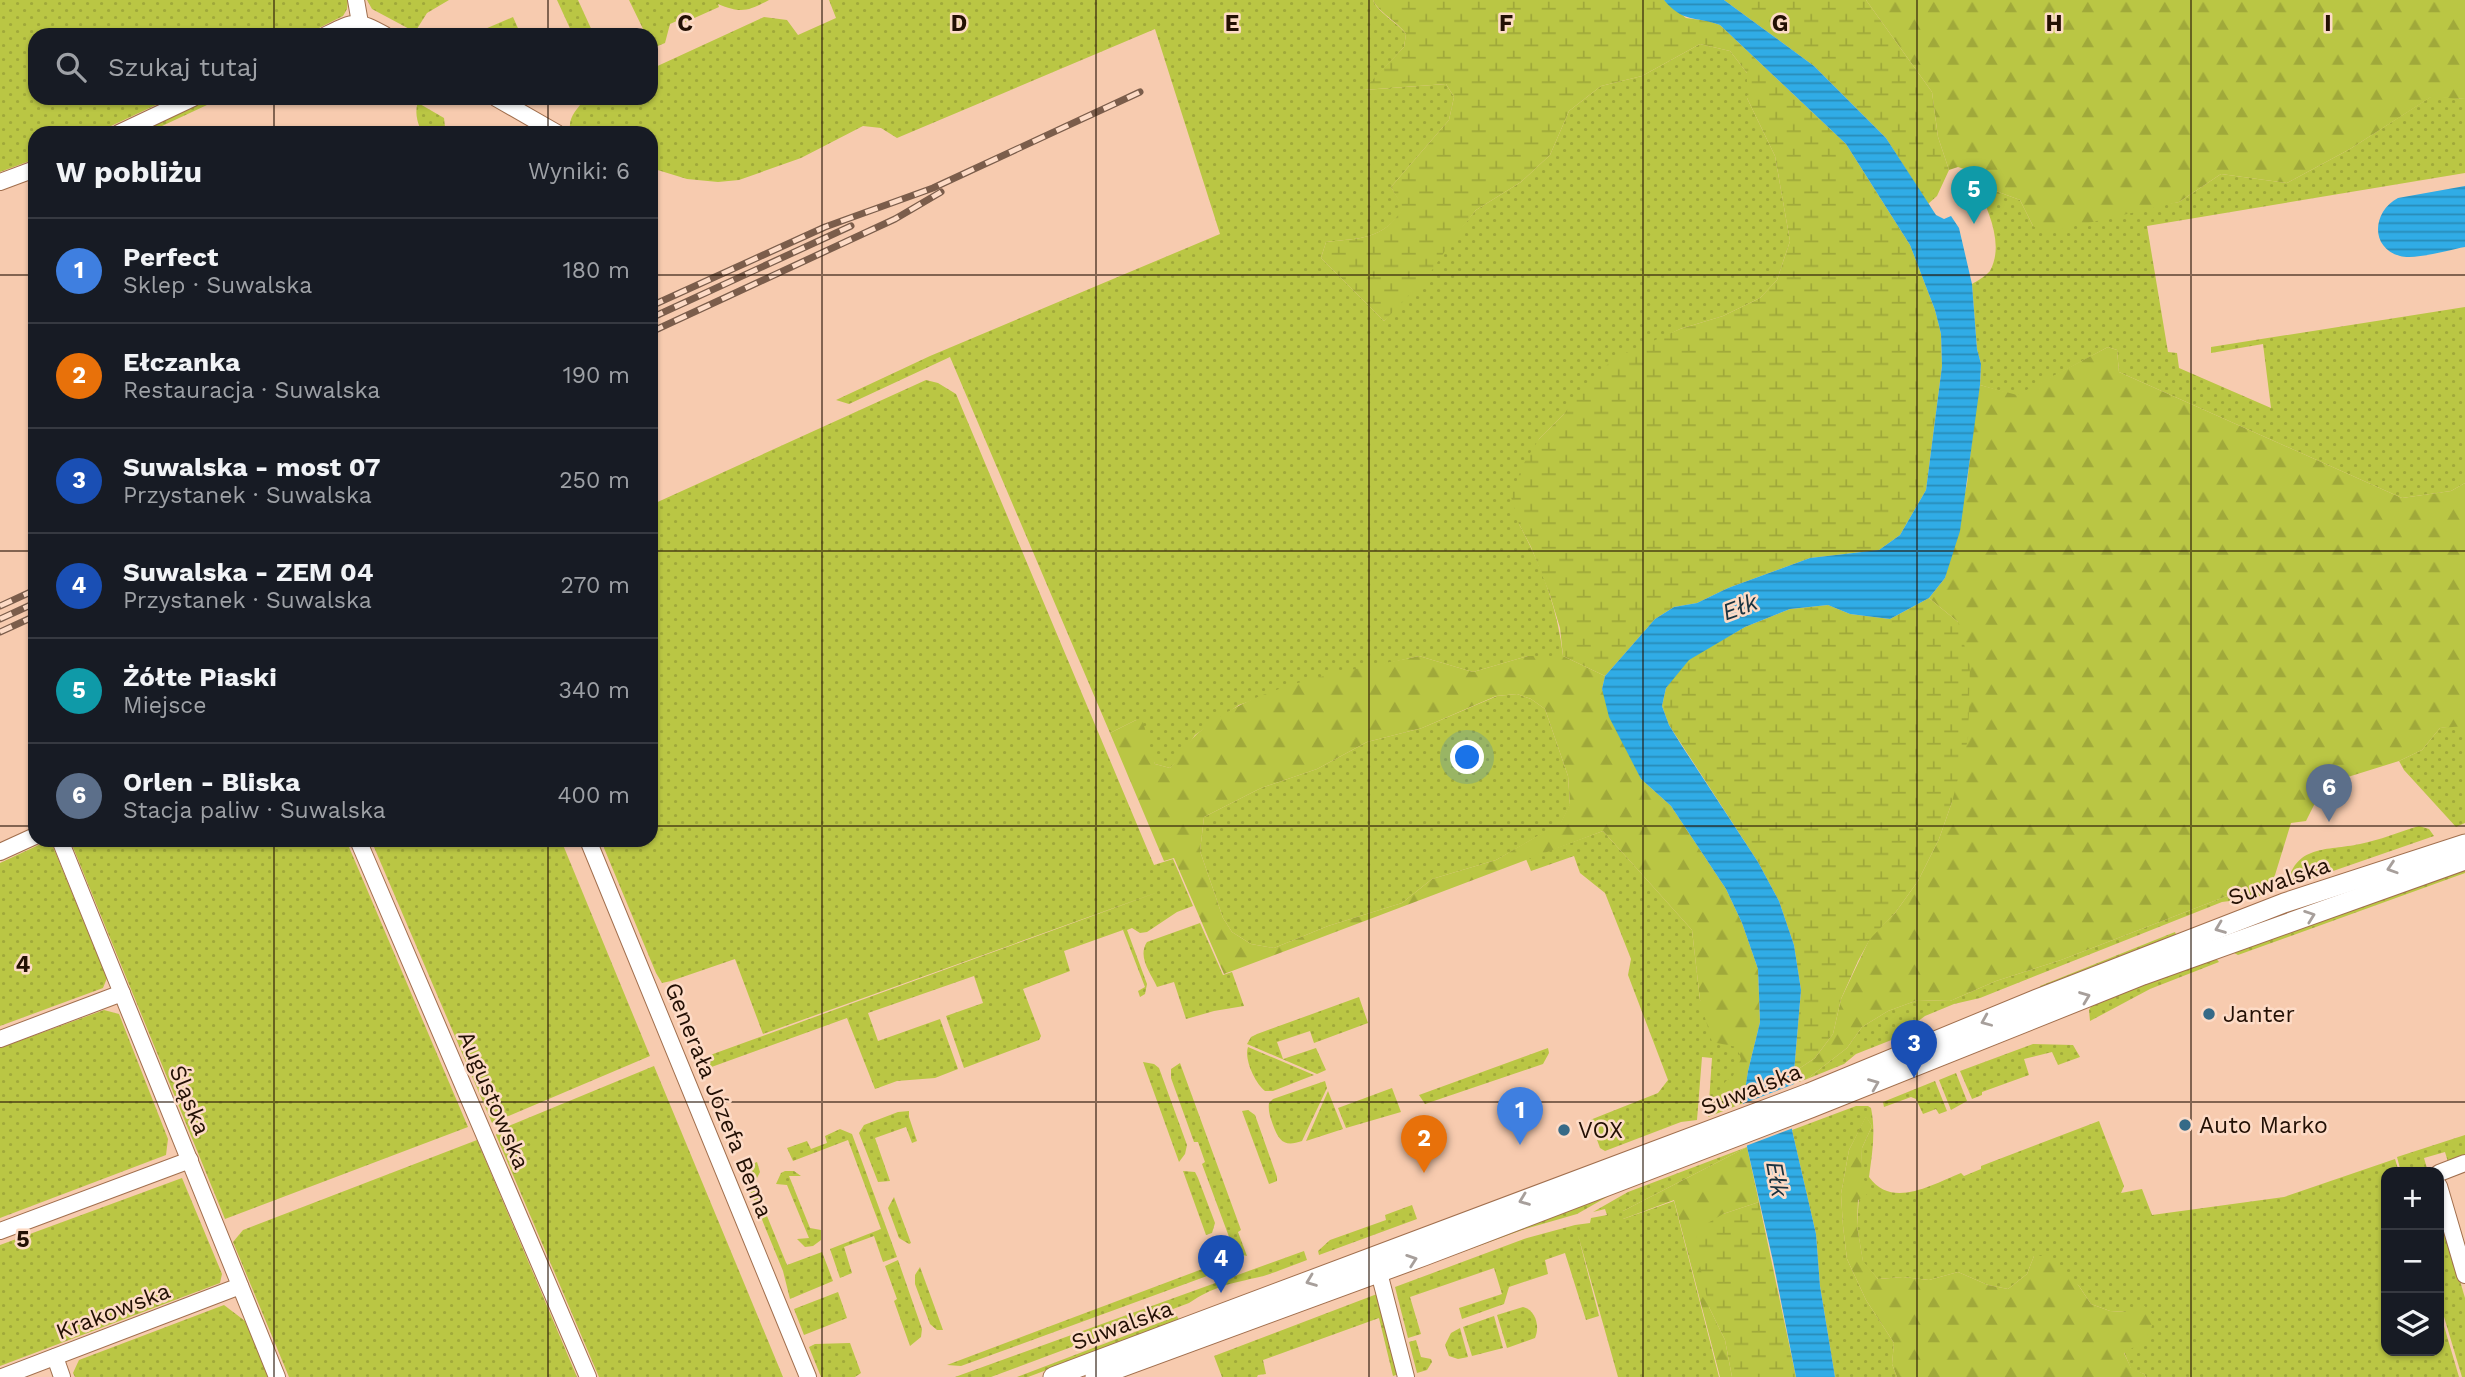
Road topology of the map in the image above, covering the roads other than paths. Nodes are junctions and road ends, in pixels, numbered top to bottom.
1 (356, 0) edge
2 (360, 23) junction
3 (341, 28) edge
4 (370, 28) edge
5 (177, 105) edge
6 (508, 105) edge
7 (134, 126) edge
8 (545, 126) edge
9 (28, 172) edge
10 (0, 182) edge
11 (28, 839) edge
12 (2465, 844) edge
13 (63, 847) edge
14 (361, 847) edge
15 (591, 847) edge
16 (0, 852) edge
17 (2465, 860) edge
18 (122, 993) junction
19 (0, 1039) edge
20 (1810, 1101) junction
21 (190, 1160) junction
22 (2465, 1163) edge
23 (2444, 1171) edge
24 (2444, 1202) edge
25 (0, 1231) edge
26 (1377, 1264) junction
27 (2465, 1275) edge
28 (240, 1286) junction
29 (55, 1357) junction
30 (2, 1377) edge
31 (62, 1377) edge
32 (277, 1377) edge
33 (588, 1377) edge
34 (808, 1377) edge
35 (1053, 1377) edge
36 (1095, 1377) edge
37 (1406, 1377) edge

1 - 2 street
2 - 3 street
2 - 4 street
5 - 7 street
6 - 8 street
9 - 10 street
11 - 16 street
12 -> 20 street, Suwalska
13 - 18 street, Śląska
14 - 33 street, Augustowska
15 - 34 street, Generała Józefa Bema
20 -> 17 street, Suwalska
18 - 19 street
18 - 21 street, Śląska
20 - 26 street, Suwalska
21 - 25 street
21 - 28 street, Śląska
22 - 23 street
24 - 27 street
26 -> 35 street, Suwalska
26 - 36 street, Suwalska
26 - 37 street
28 - 29 street, Krakowska
28 - 32 street, Śląska
29 - 30 street, Krakowska
29 - 31 street

